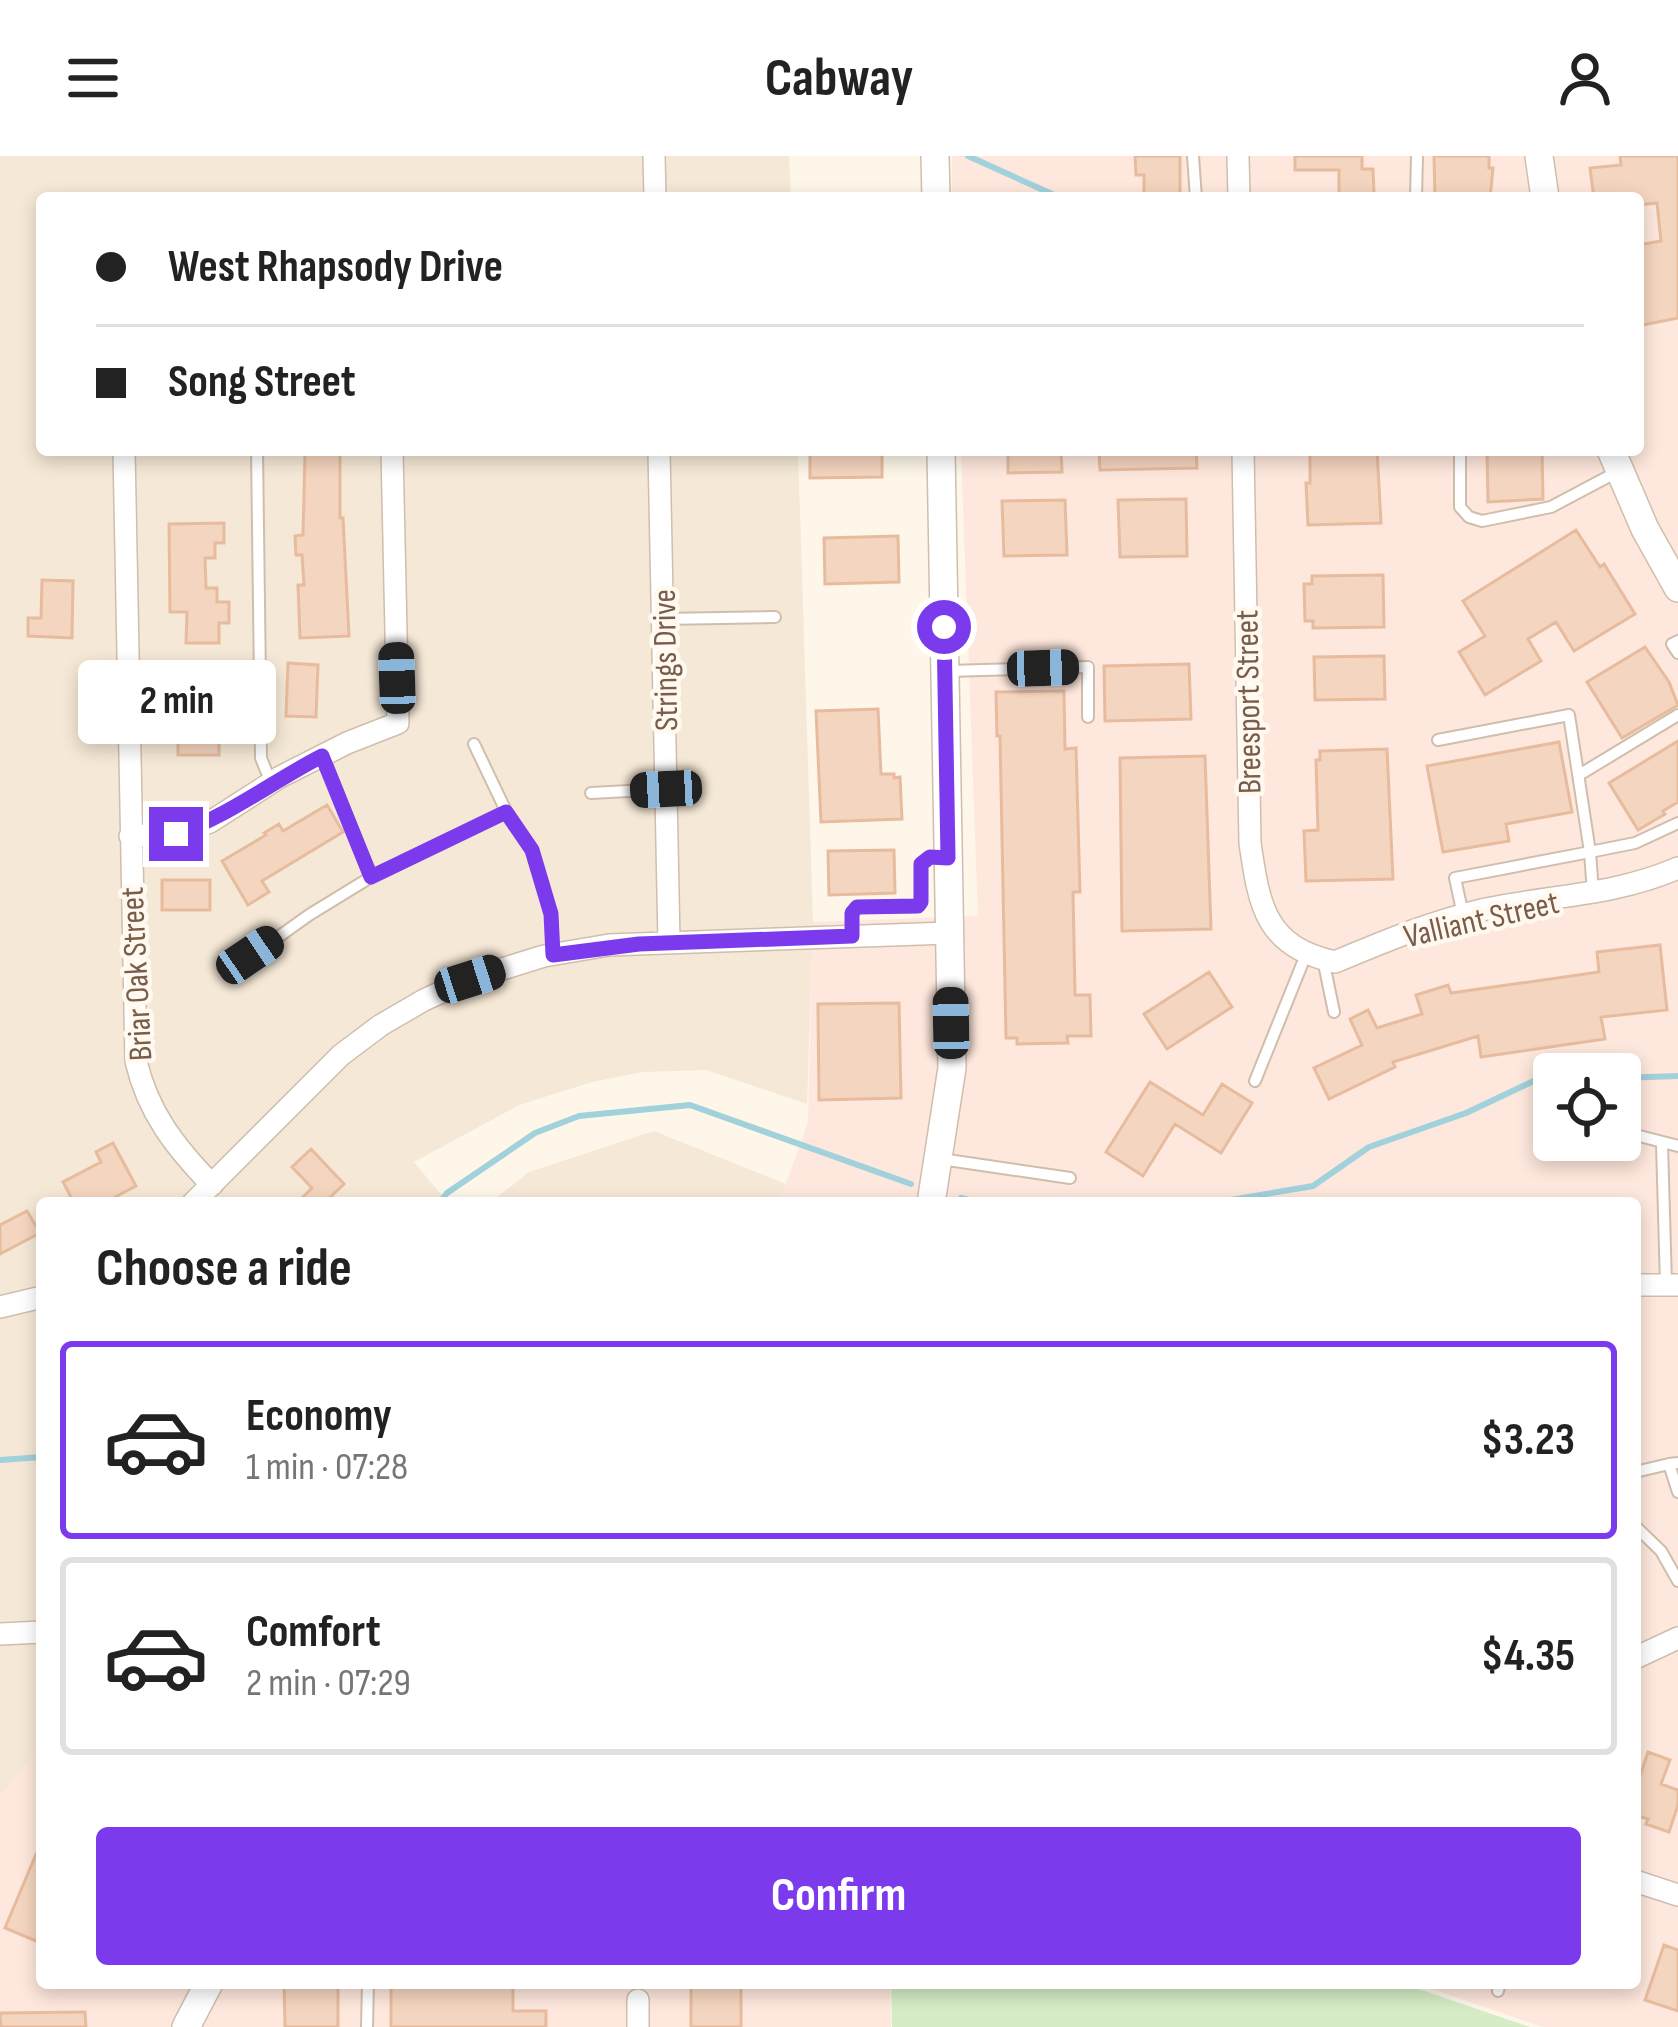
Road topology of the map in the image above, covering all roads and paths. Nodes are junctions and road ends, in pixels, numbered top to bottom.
1 (654, 156) edge
2 (935, 156) edge
3 (1193, 156) edge
4 (1238, 156) edge
5 (1417, 156) edge
6 (1539, 156) edge
7 (655, 192) edge
8 (936, 192) edge
9 (1196, 192) edge
10 (1239, 192) edge
11 (1416, 192) edge
12 (1544, 192) edge
13 (124, 456) edge
14 (257, 456) edge
15 (392, 456) edge
16 (659, 456) edge
17 (940, 456) edge
18 (1243, 456) edge
19 (1460, 456) edge
20 (1616, 460) edge
21 (1678, 588) edge
22 (775, 617) dead end
23 (663, 619) junction
24 (1678, 641) edge
25 (1678, 653) edge
26 (944, 671) junction
27 (1678, 715) edge
28 (1088, 717) dead end
29 (1438, 740) dead end
30 (474, 744) dead end
31 (322, 756) junction
32 (1579, 775) junction
33 (271, 783) junction
34 (666, 789) junction
35 (591, 793) dead end
36 (506, 812) junction
37 (1678, 823) edge
38 (130, 836) junction
39 (1590, 852) junction
40 (948, 858) junction
41 (1678, 868) edge
42 (371, 877) junction
43 (1593, 893) junction
44 (1463, 915) junction
45 (949, 933) junction
46 (852, 936) junction
47 (669, 942) junction
48 (1306, 952) junction
49 (553, 955) junction
50 (232, 970) dead end
51 (1334, 1012) dead end
52 (1256, 1081) dead end
53 (1641, 1138) edge
54 (1662, 1144) junction
55 (1678, 1146) edge
56 (938, 1158) junction
57 (1070, 1178) dead end
58 (212, 1185) junction
59 (199, 1197) edge
60 (932, 1197) edge
61 (1672, 1284) edge
62 (1641, 1285) edge
63 (36, 1298) edge
64 (0, 1307) edge
65 (1673, 1463) edge
66 (1641, 1471) edge
67 (1678, 1492) edge
68 (1641, 1532) edge
69 (1678, 1581) edge
70 (36, 1632) edge
71 (0, 1634) edge
72 (1678, 1638) edge
73 (1641, 1655) edge
74 (1641, 1883) edge
75 (1678, 1895) edge
76 (205, 1989) edge
77 (368, 1989) edge
78 (638, 2000) dead end
79 (186, 2027) edge
80 (367, 2027) edge
81 (638, 2027) edge

1 - 7 street
2 - 8 street
3 - 9 lane
4 - 10 street
5 - 11 lane
6 - 12 street
13 - 38 street, Briar Oak Street
14 - 33 lane
15 - 31 street
16 - 23 street, Strings Drive
17 - 26 street
18 - 48 street, Breesport Street
19 - 20 lane
20 - 21 street
22 - 23 lane
23 - 34 street, Strings Drive
24 - 25 lane
26 - 28 lane
26 - 40 street
27 - 32 lane
29 - 32 lane
30 - 36 lane
31 - 33 street
31 - 42 lane
32 - 39 lane
33 - 38 street
34 - 35 lane
34 - 47 street, Strings Drive
36 - 42 lane
36 - 49 lane
37 - 39 lane
38 - 58 street, Briar Oak Street
39 - 43 lane
39 - 44 lane
40 - 45 street
40 - 46 lane
41 - 43 street, Valliant Street
42 - 50 lane
43 - 44 street, Valliant Street
44 - 48 street, Valliant Street
45 - 46 street
45 - 56 street
46 - 47 street
47 - 49 street
48 - 51 lane
48 - 52 lane
49 - 58 street
53 - 54 lane
54 - 55 lane
54 - 61 lane
56 - 57 lane
56 - 60 street
58 - 59 street
61 - 62 street
63 - 64 street
65 - 66 lane
65 - 67 lane
68 - 69 lane
70 - 71 street
72 - 73 street
74 - 75 street
76 - 79 street
77 - 80 lane
78 - 81 street

